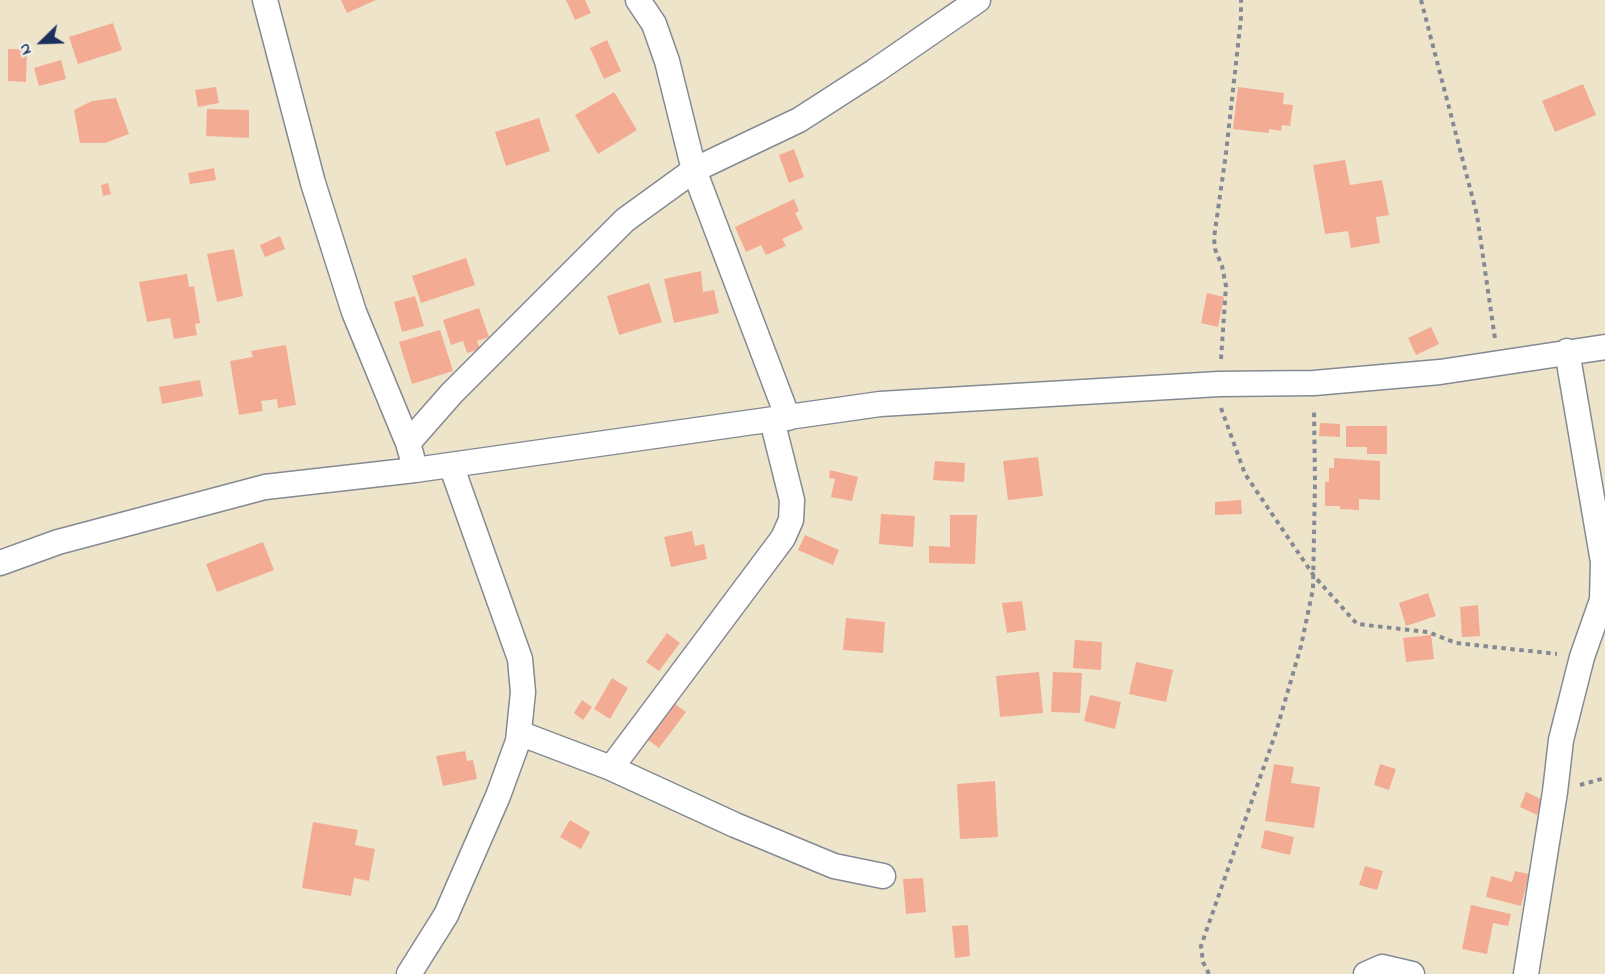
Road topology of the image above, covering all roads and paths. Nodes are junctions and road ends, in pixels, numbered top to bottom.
1 (265, 0) edge
2 (638, 0) edge
3 (978, 0) edge
4 (1241, 0) edge
5 (1421, 0) edge
6 (694, 170) junction
7 (1605, 347) edge
8 (1567, 351) junction
9 (1498, 362) junction
10 (1314, 383) junction
11 (1216, 384) junction
12 (780, 419) junction
13 (408, 443) junction
14 (451, 465) junction
15 (415, 470) junction
16 (0, 563) edge
17 (1314, 576) junction
18 (1582, 657) junction
19 (519, 733) junction
20 (610, 768) junction
21 (883, 876) dead end
22 (409, 974) edge
23 (1209, 974) edge
24 (1366, 974) edge
25 (1412, 974) edge
26 (1526, 974) edge

1 - 13 street
2 - 6 street
3 - 6 street
4 - 11 path
5 - 9 path
6 - 12 street
6 - 13 street
7 - 8 street
8 - 9 street
8 - 18 street
9 - 10 street
10 - 11 street
10 - 17 path
11 - 12 street
11 - 17 path
12 - 14 street
12 - 20 street
13 - 15 street
14 - 15 street
14 - 19 street
15 - 16 street
17 - 18 path
17 - 23 path
18 - 26 street
19 - 20 street
19 - 22 street
20 - 21 street
24 - 25 street

